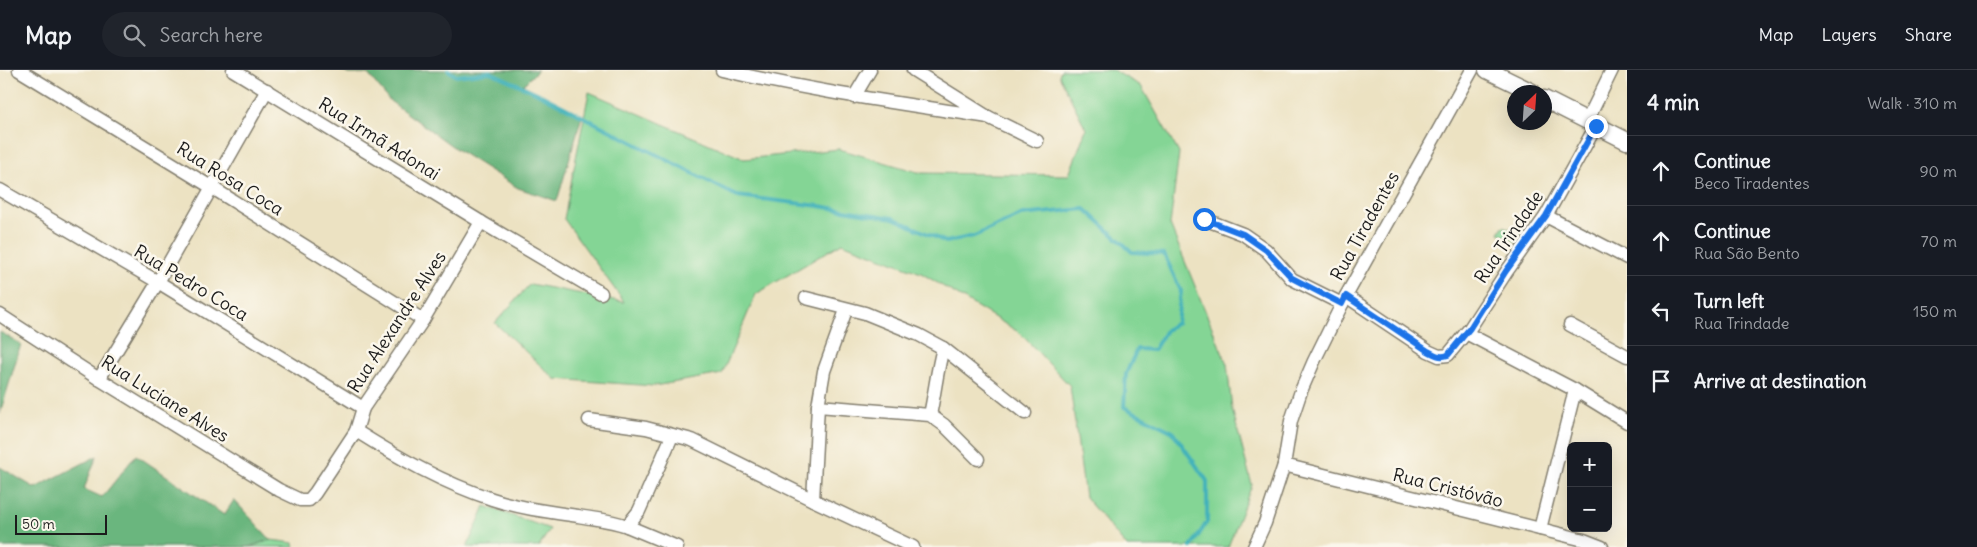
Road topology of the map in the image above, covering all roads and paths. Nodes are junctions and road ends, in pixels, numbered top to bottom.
1 (19, 70) edge
2 (233, 70) edge
3 (722, 70) edge
4 (870, 70) edge
5 (913, 70) edge
6 (1472, 70) edge
7 (1487, 70) edge
8 (1612, 70) edge
9 (1518, 85) edge
10 (268, 90) junction
11 (854, 96) junction
12 (1552, 103) edge
13 (988, 117) junction
14 (1592, 123) junction
15 (1037, 141) dead end
16 (1627, 141) edge
17 (211, 187) junction
18 (0, 190) edge
19 (1546, 216) junction
20 (1204, 219) dead end
21 (481, 222) junction
22 (1627, 258) edge
23 (158, 282) junction
24 (601, 293) dead end
25 (806, 298) dead end
26 (1344, 300) junction
27 (846, 310) junction
28 (0, 315) edge
29 (423, 320) junction
30 (1570, 325) dead end
31 (1466, 333) junction
32 (943, 348) junction
33 (1627, 356) edge
34 (99, 379) junction
35 (1575, 390) junction
36 (818, 406) junction
37 (363, 408) junction
38 (1026, 413) dead end
39 (930, 415) junction
40 (589, 420) dead end
41 (1627, 422) edge
42 (356, 430) junction
43 (672, 436) junction
44 (978, 459) dead end
45 (1284, 465) junction
46 (315, 493) joint
47 (813, 500) junction
48 (627, 526) junction
49 (1540, 530) junction
50 (677, 547) edge
51 (912, 547) edge
52 (1254, 547) edge
53 (1602, 547) edge

1 - 17 street, Rua Rosa Coca
2 - 10 street, Rua Irmã Adonai
3 - 11 street
4 - 11 street
5 - 13 street
6 - 26 street, Rua Tiradentes
7 - 9 street
8 - 14 street, Rua Trindade
10 - 17 street
10 - 21 street, Rua Irmã Adonai
11 - 13 street
12 - 14 street
13 - 15 street
14 - 16 street
14 - 19 street, Rua Trindade
17 - 23 street
17 - 29 street, Rua Rosa Coca
18 - 23 street, Rua Pedro Coca
19 - 22 street
19 - 31 street, Rua Trindade
20 - 26 street
21 - 24 street, Rua Irmã Adonai
21 - 29 street, Rua Alexandre Alves
23 - 34 street
23 - 37 street, Rua Pedro Coca
25 - 27 street
26 - 31 street, Rua Trindade
26 - 45 street, Rua Tiradentes
27 - 32 street
27 - 36 street
28 - 34 street, Rua Luciane Alves
29 - 37 street, Rua Alexandre Alves
30 - 33 street
31 - 35 street
32 - 38 street
32 - 39 street
34 - 46 street, Rua Luciane Alves
35 - 41 street
35 - 49 street
36 - 39 street
36 - 47 street
37 - 42 street, Rua Alexandre Alves
39 - 44 street
40 - 43 street
42 - 46 street, Rua Alexandre Alves
42 - 48 street
43 - 47 street
43 - 48 street
45 - 49 street, Rua Cristóvão
45 - 52 street, Rua Tiradentes
47 - 51 street
48 - 50 street
49 - 53 street, Rua Cristóvão

